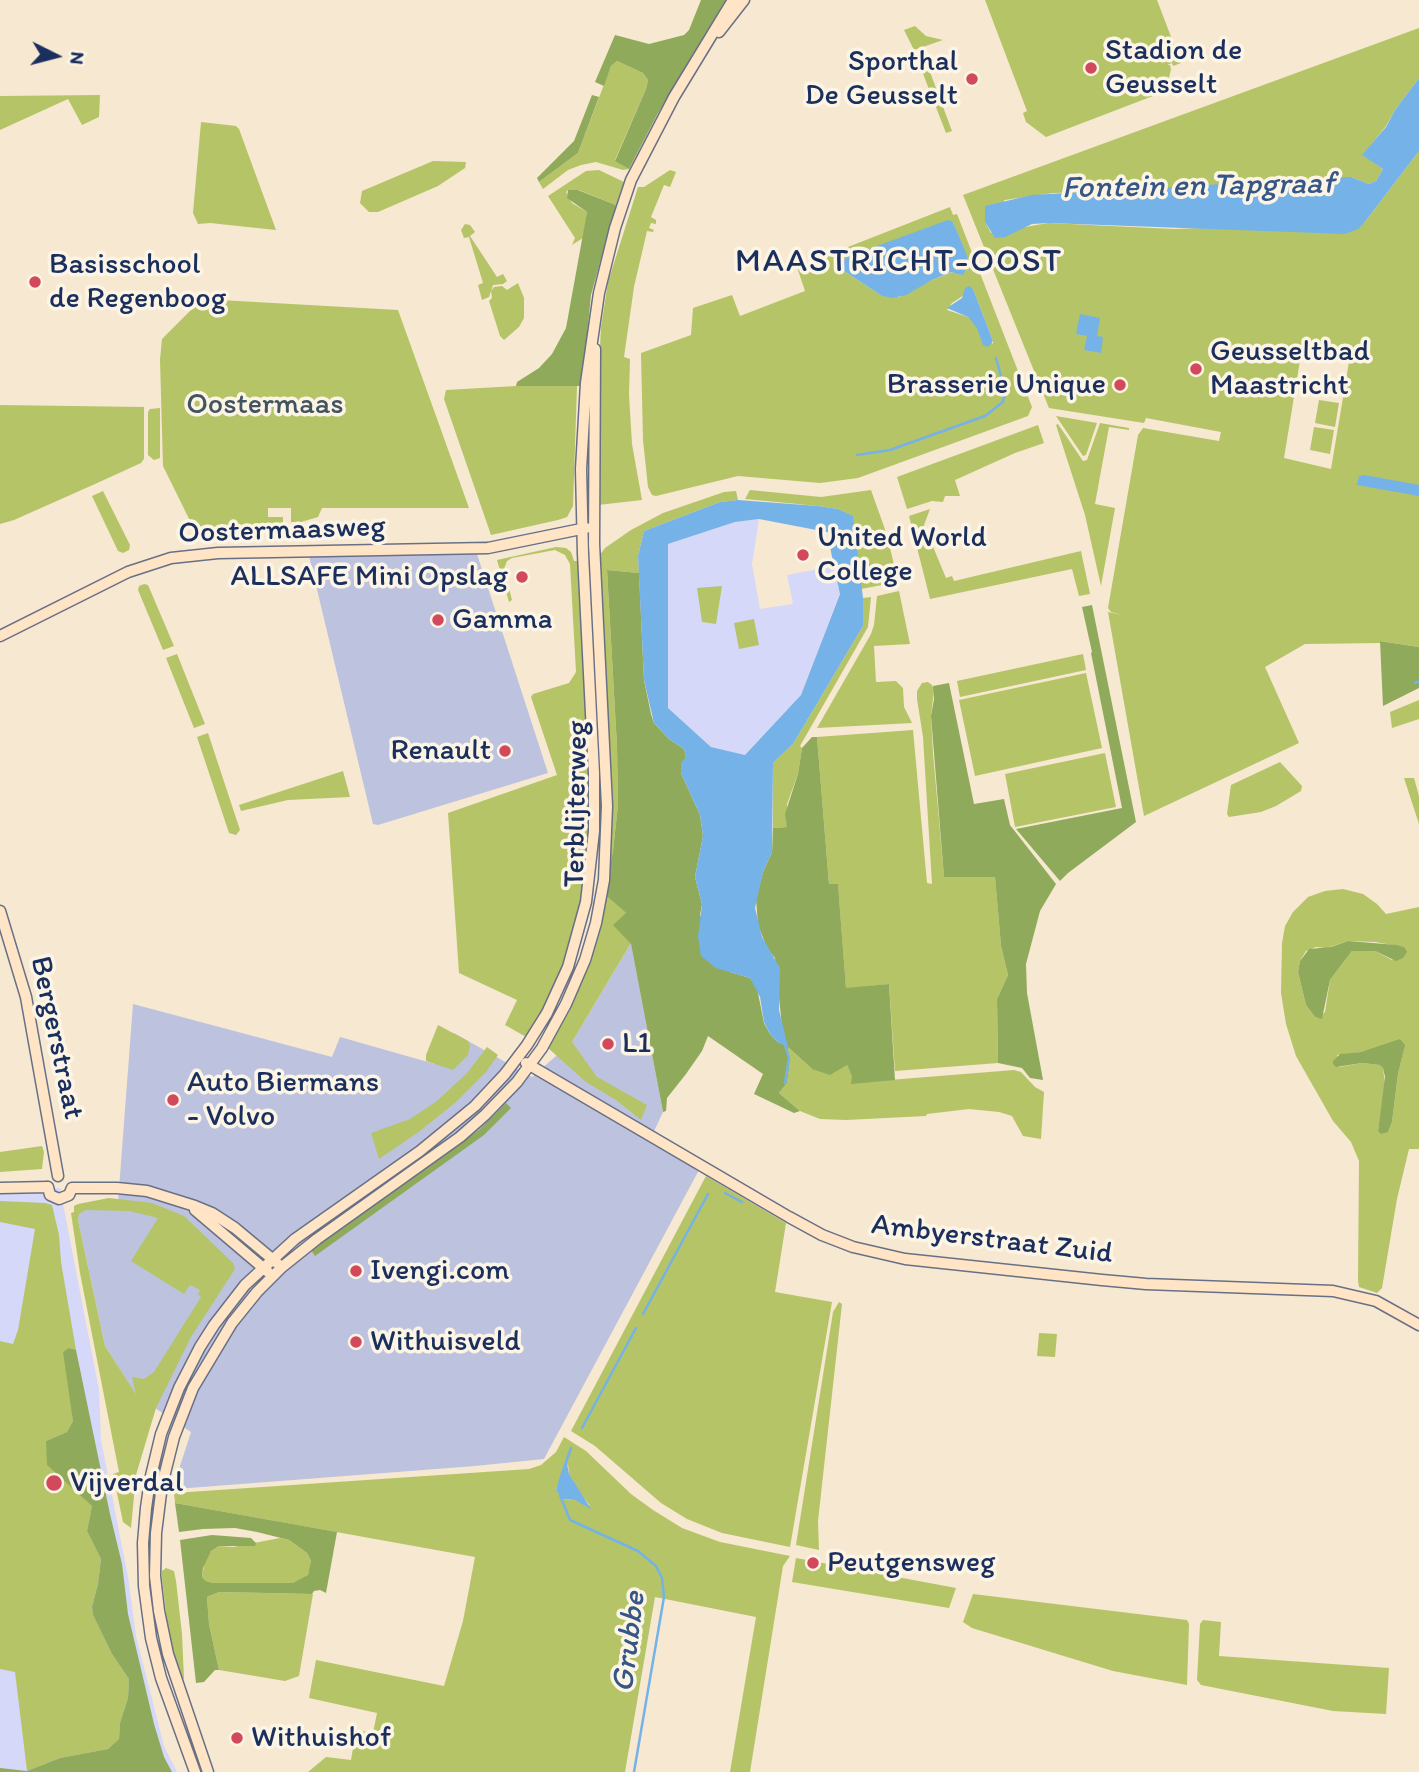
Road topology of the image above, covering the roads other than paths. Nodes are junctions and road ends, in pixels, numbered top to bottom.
1 (733, 0) edge
2 (744, 0) edge
3 (707, 44) junction
4 (594, 332) junction
5 (594, 526) junction
6 (582, 529) junction
7 (0, 636) edge
8 (0, 911) edge
9 (517, 1058) junction
10 (530, 1065) junction
11 (58, 1176) junction
12 (48, 1187) junction
13 (0, 1188) edge
14 (72, 1188) junction
15 (181, 1202) junction
16 (272, 1258) junction
17 (262, 1267) junction
18 (282, 1267) junction
19 (272, 1276) junction
20 (1419, 1325) edge
21 (195, 1772) edge
22 (208, 1772) edge

1 - 3 main road, Terblijterweg
2 - 3 main road, Terblijterweg
3 - 4 main road, Terblijterweg
4 - 5 main road, Terblijterweg
4 - 6 main road, Terblijterweg
5 - 6 main road, Oostermaasweg
5 - 10 main road, Terblijterweg
6 - 7 main road, Oostermaasweg
6 - 9 main road, Terblijterweg
8 - 11 main road, Bergerstraat
9 - 10 main road, Ambyerstraat Zuid
9 - 16 main road, Terblijterweg
10 - 18 main road, Terblijterweg
10 - 20 main road, Ambyerstraat Zuid
11 - 12 main road
11 - 14 main road
12 - 13 main road
12 - 14 main road
14 - 15 main road
15 - 16 main road
15 - 17 main road
16 - 17 main road, Terblijterweg
16 - 18 main road
17 - 19 main road
17 - 21 main road, Terblijterweg
18 - 19 main road, Terblijterweg
19 - 22 main road, Terblijterweg

